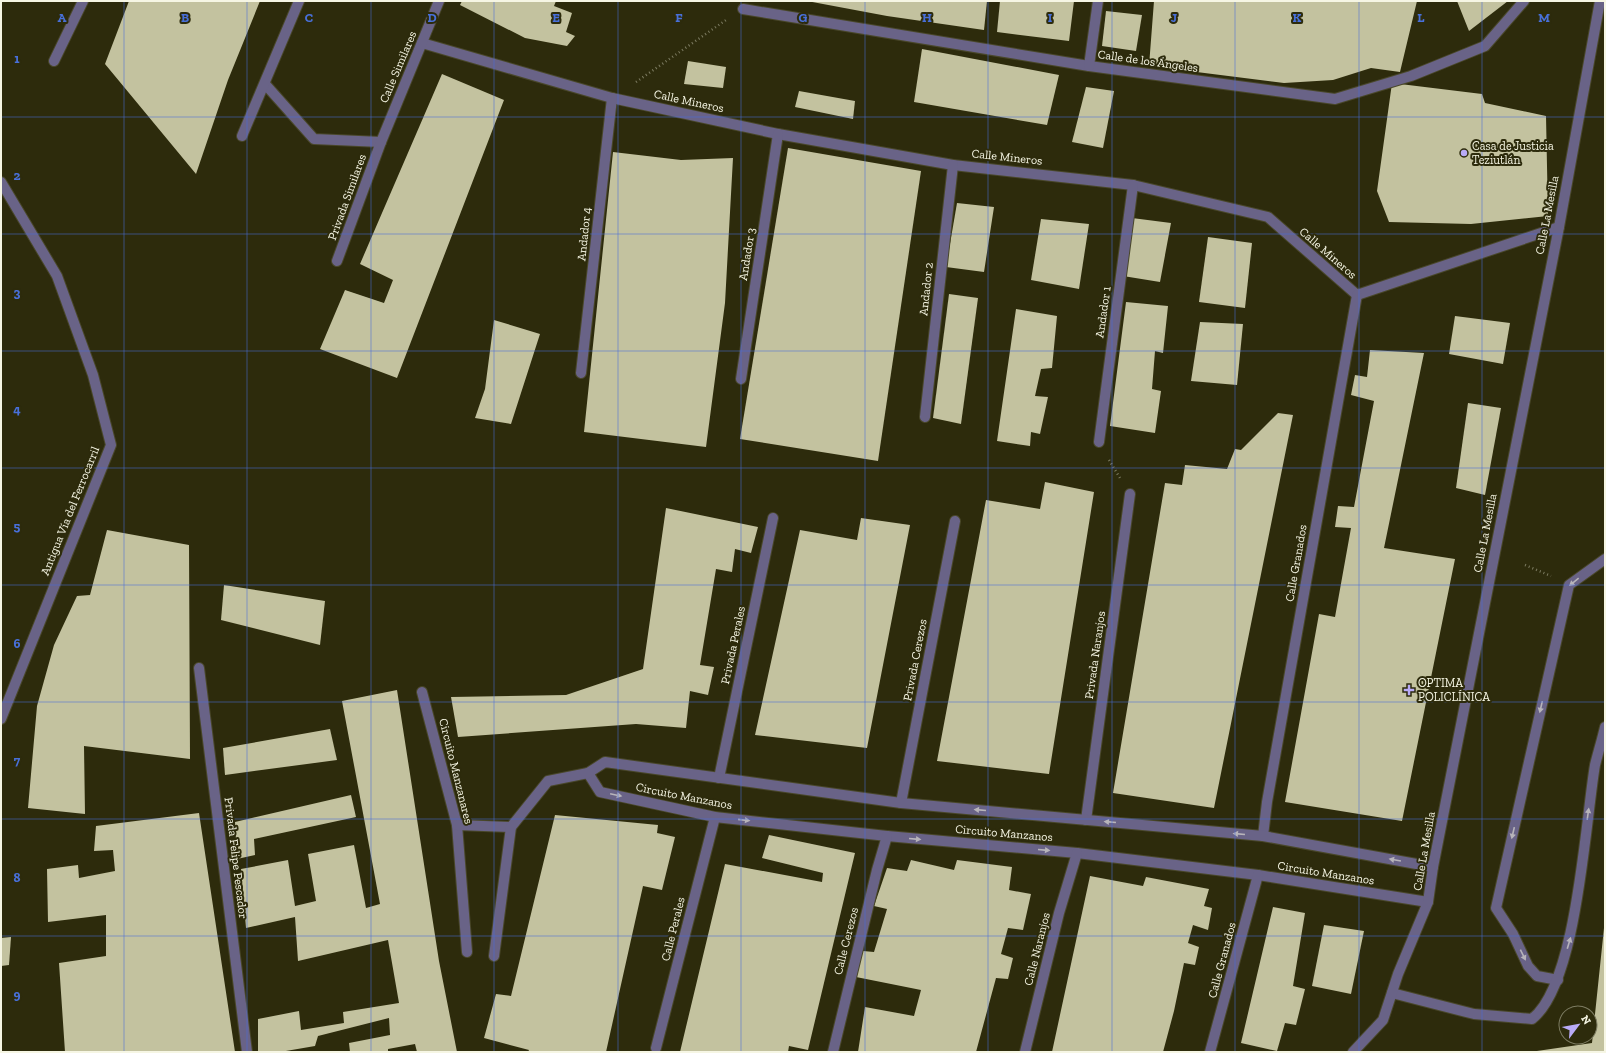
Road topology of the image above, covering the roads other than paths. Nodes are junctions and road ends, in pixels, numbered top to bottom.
1 (83, 1) edge
2 (299, 1) edge
3 (439, 1) edge
4 (1098, 1) edge
5 (1524, 1) edge
6 (1600, 1) edge
7 (743, 9) road end
8 (422, 43) junction
9 (54, 61) dead end
10 (1090, 66) junction
11 (265, 84) junction
12 (612, 98) junction
13 (778, 134) junction
14 (242, 136) dead end
15 (381, 142) junction
16 (953, 165) junction
17 (1, 182) edge
18 (1133, 184) junction
19 (1559, 227) junction
20 (337, 261) dead end
21 (1357, 295) junction
22 (581, 373) dead end
23 (741, 379) dead end
24 (925, 417) dead end
25 (1099, 442) road end
26 (1130, 494) road end
27 (773, 518) dead end
28 (955, 521) dead end
29 (1605, 559) edge
30 (199, 668) dead end
31 (422, 692) dead end
32 (1, 719) edge
33 (1605, 727) edge
34 (588, 773) junction
35 (719, 778) junction
36 (901, 803) junction
37 (715, 817) junction
38 (1086, 820) junction
39 (457, 825) junction
40 (511, 827) junction
41 (887, 836) junction
42 (1263, 836) junction
43 (1077, 853) junction
44 (1433, 867) junction
45 (1258, 875) junction
46 (1428, 902) junction
47 (467, 952) dead end
48 (494, 956) dead end
49 (1558, 980) junction
50 (1392, 993) junction
51 (656, 1048) dead end
52 (247, 1052) edge
53 (832, 1052) edge
54 (1025, 1052) edge
55 (1210, 1052) edge
56 (1352, 1052) edge

1 - 9 street
2 - 11 street
3 - 8 street, Calle Similares
4 - 10 street
5 - 10 street, Calle de los Ángeles
6 - 19 street, Calle La Mesilla
7 - 10 street, Calle de los Ángeles
8 - 12 street, Calle Mineros
8 - 15 street, Calle Similares
11 - 14 street
11 - 15 street
12 - 13 street, Calle Mineros
12 - 22 street, Andador 4
13 - 16 street, Calle Mineros
13 - 23 street, Andador 3
15 - 20 street, Privada Similares
16 - 18 street, Calle Mineros
16 - 24 street, Andador 2
17 - 32 street, Antigua Vía del Ferrocarril
18 - 21 street, Calle Mineros
18 - 25 street, Andador 1
19 - 21 street, Calle Mineros
19 - 44 street, Calle La Mesilla
21 - 42 street, Calle Granados
26 - 38 street, Privada Naranjos
27 - 35 street, Privada Perales
28 - 36 street, Privada Cerezos
29 -> 49 street
30 - 52 street, Privada Felipe Pescador
31 - 39 street, Circuito Manzanares
49 -> 33 street
34 - 35 street, Circuito Manzanos
34 -> 37 street, Circuito Manzanos
34 - 40 street, Circuito Manzanos
35 - 36 street, Circuito Manzanos
38 -> 36 street, Circuito Manzanos
37 -> 41 street, Circuito Manzanos
37 - 51 street, Calle Perales
42 -> 38 street, Circuito Manzanos
39 - 40 street
39 - 47 street, Circuito Manzanares
40 - 48 street
41 -> 43 street, Circuito Manzanos
41 - 53 street, Calle Cerezos
44 -> 42 street, Circuito Manzanos
43 - 45 street, Circuito Manzanos
43 - 54 street, Calle Naranjos
44 - 46 street, Calle La Mesilla
45 - 46 street, Circuito Manzanos
45 - 55 street, Calle Granados
46 - 50 street, Calle La Mesilla
49 - 50 street
50 - 56 street, Calle La Mesilla

